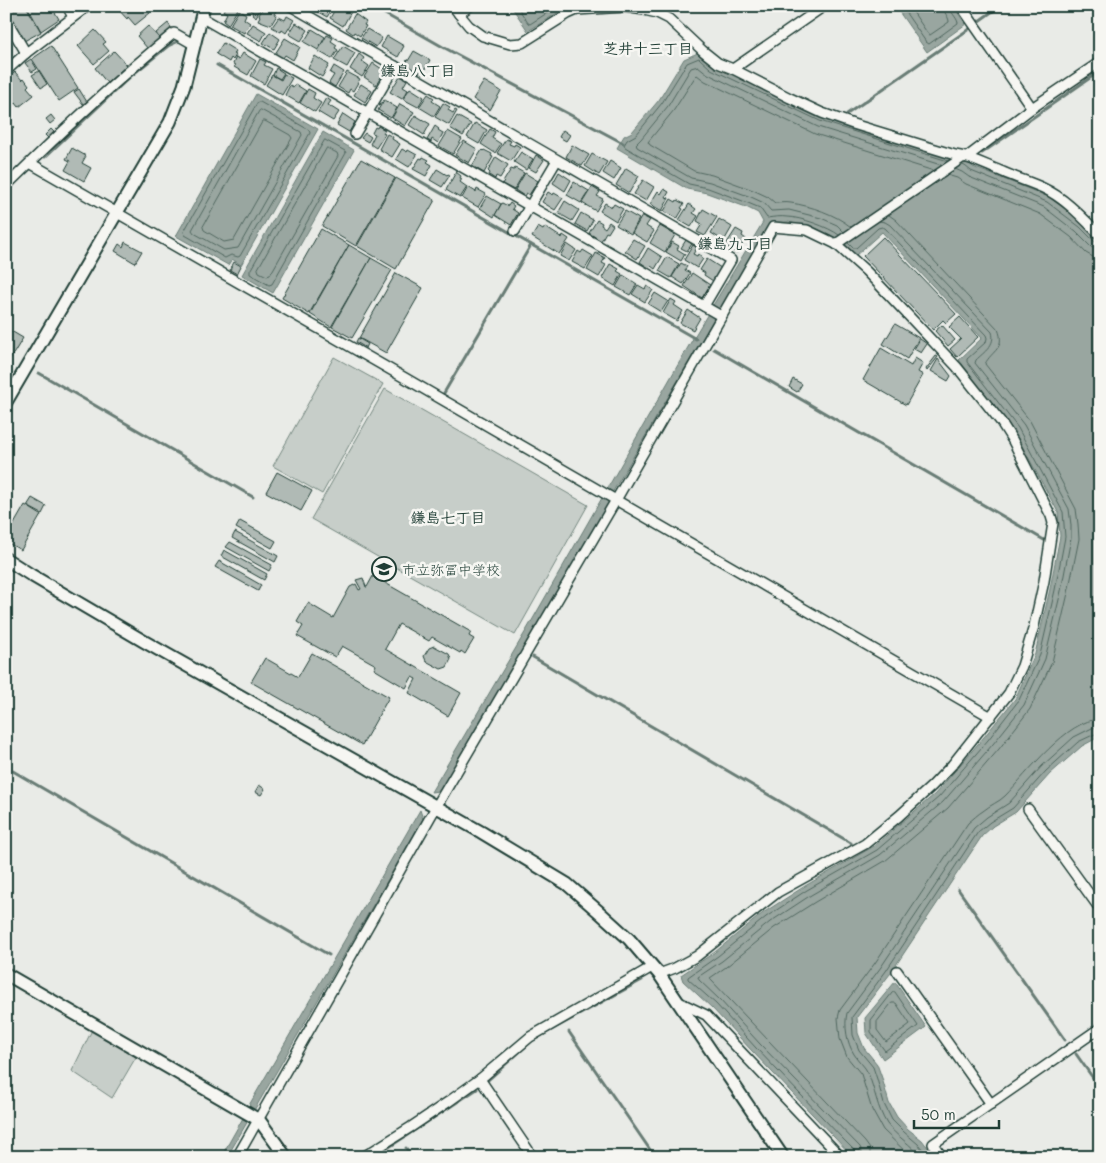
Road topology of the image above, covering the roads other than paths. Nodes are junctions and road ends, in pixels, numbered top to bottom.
1 (66, 6) edge
2 (88, 6) edge
3 (291, 6) edge
4 (453, 6) edge
5 (470, 6) edge
6 (824, 6) edge
7 (961, 6) edge
8 (203, 12) edge
9 (459, 14) junction
10 (74, 17) junction
11 (6, 19) edge
12 (195, 45) junction
13 (26, 52) junction
14 (1100, 62) edge
15 (395, 66) junction
16 (733, 69) junction
17 (6, 71) edge
18 (1032, 108) junction
19 (367, 113) junction
20 (355, 134) dead end
21 (964, 158) junction
22 (557, 160) junction
23 (30, 163) junction
24 (6, 186) edge
25 (530, 206) junction
26 (117, 212) junction
27 (515, 231) dead end
28 (1100, 235) edge
29 (837, 243) junction
30 (706, 308) junction
31 (721, 316) junction
32 (6, 402) edge
33 (616, 500) junction
34 (6, 559) edge
35 (991, 717) junction
36 (436, 807) junction
37 (1028, 809) dead end
38 (1100, 910) edge
39 (655, 971) junction
40 (897, 971) dead end
41 (6, 974) edge
42 (677, 1000) junction
43 (1100, 1028) edge
44 (480, 1079) junction
45 (991, 1104) junction
46 (259, 1120) junction
47 (237, 1157) edge
48 (286, 1157) edge
49 (363, 1157) edge
50 (533, 1157) edge
51 (784, 1157) edge
52 (841, 1157) edge
53 (942, 1157) edge

1 - 10 street
2 - 10 street
3 - 15 street
4 - 9 street
5 - 9 street
6 - 16 street
7 - 18 street
8 - 12 street
8 - 19 street
9 - 16 street
10 - 13 street
11 - 13 street
12 - 23 street
12 - 26 street
13 - 17 street
14 - 18 street
15 - 19 street
15 - 22 street
16 - 21 street
18 - 21 street
19 - 20 street
19 - 25 street
21 - 28 street
21 - 29 street
22 - 25 street
22 - 30 street
23 - 24 street
23 - 26 street
25 - 27 street
25 - 30 street
26 - 32 street
26 - 33 street
29 - 31 street
29 - 35 street
30 - 31 street
31 - 33 street
33 - 35 street
33 - 36 street
34 - 36 street
35 - 39 street
36 - 39 street
36 - 46 street
37 - 38 street
39 - 42 street
39 - 44 street
40 - 45 street
41 - 46 street
42 - 51 street
42 - 52 street
43 - 45 street
44 - 49 street
44 - 50 street
45 - 53 street
46 - 47 street
46 - 48 street

